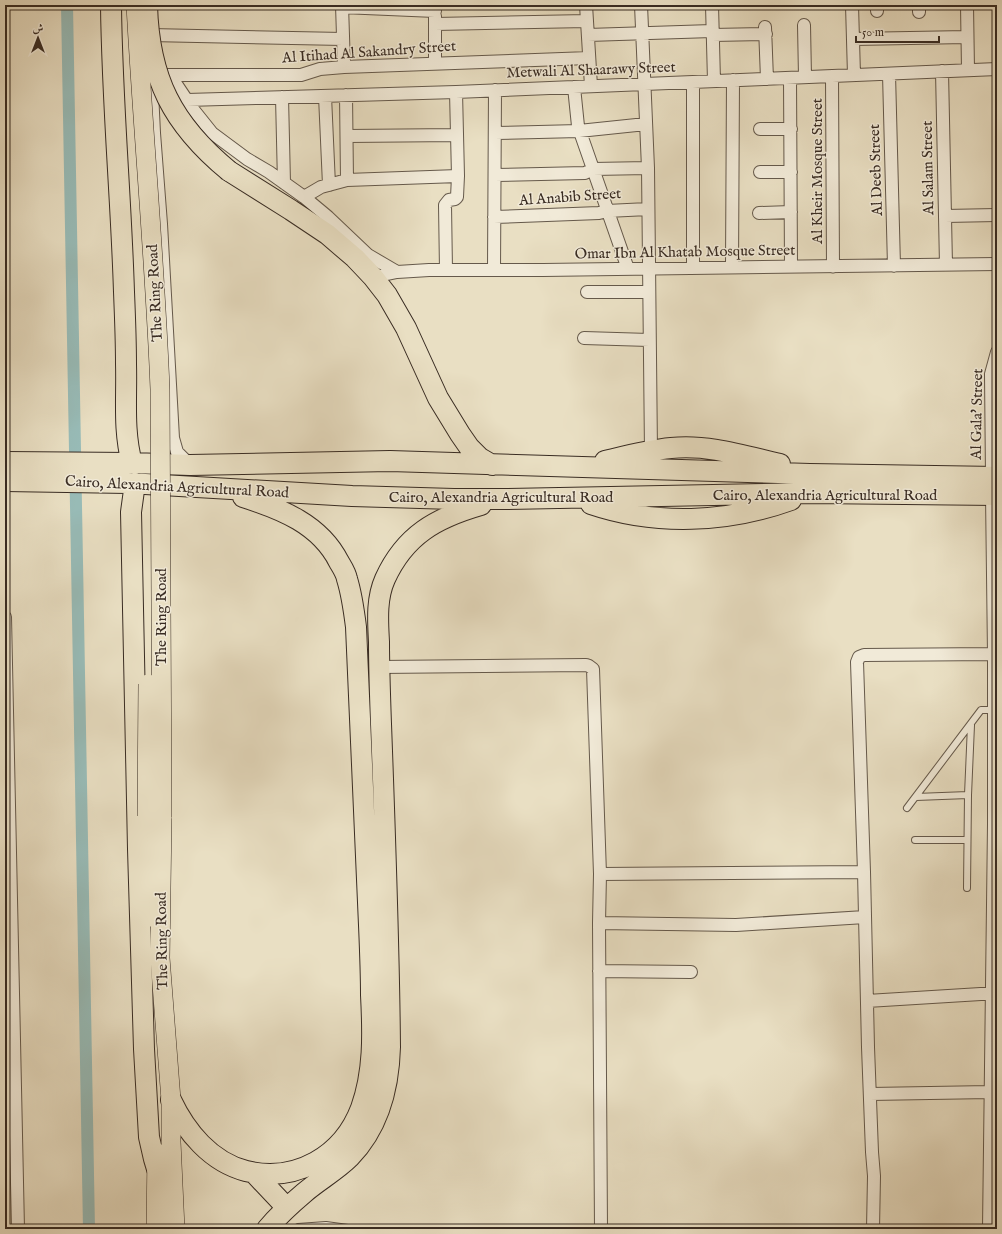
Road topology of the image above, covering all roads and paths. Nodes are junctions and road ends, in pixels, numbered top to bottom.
1 (111, 5) edge
2 (125, 5) edge
3 (136, 5) edge
4 (148, 5) edge
5 (586, 5) edge
6 (641, 5) edge
7 (712, 5) edge
8 (852, 5) edge
9 (967, 5) edge
10 (342, 6) edge
11 (435, 8) edge
12 (587, 21) junction
13 (435, 24) junction
14 (804, 25) dead end
15 (642, 33) junction
16 (712, 33) junction
17 (150, 35) junction
18 (588, 35) junction
19 (967, 37) junction
20 (343, 39) junction
21 (853, 39) junction
22 (589, 58) junction
23 (435, 63) junction
24 (344, 67) junction
25 (997, 69) edge
26 (968, 70) junction
27 (942, 72) junction
28 (889, 74) junction
29 (152, 75) junction
30 (170, 75) junction
31 (854, 75) junction
32 (832, 76) junction
33 (805, 77) junction
34 (790, 78) junction
35 (767, 79) junction
36 (733, 80) junction
37 (714, 81) junction
38 (692, 82) junction
39 (644, 84) junction
40 (591, 86) junction
41 (574, 87) junction
42 (495, 90) junction
43 (456, 92) junction
44 (346, 95) junction
45 (325, 96) junction
46 (282, 97) junction
47 (187, 100) junction
48 (646, 124) junction
49 (760, 129) dead end
50 (791, 129) junction
51 (579, 131) junction
52 (495, 133) junction
53 (457, 135) junction
54 (346, 136) junction
55 (648, 168) junction
56 (593, 169) junction
57 (760, 172) dead end
58 (791, 172) junction
59 (494, 175) junction
60 (458, 176) junction
61 (347, 180) junction
62 (284, 182) junction
63 (329, 185) junction
64 (304, 197) junction
65 (648, 208) junction
66 (607, 211) junction
67 (759, 212) dead end
68 (791, 212) junction
69 (997, 215) edge
70 (945, 216) junction
71 (494, 218) junction
72 (997, 264) edge
73 (946, 265) junction
74 (833, 266) junction
75 (894, 266) junction
76 (732, 267) junction
77 (791, 267) junction
78 (628, 268) junction
79 (648, 268) junction
80 (693, 268) junction
81 (446, 270) junction
82 (494, 270) junction
83 (397, 272) junction
84 (373, 277) junction
85 (587, 292) dead end
86 (649, 292) junction
87 (584, 338) dead end
88 (649, 340) junction
89 (997, 352) edge
90 (651, 451) junction
91 (190, 465) junction
92 (492, 465) junction
93 (575, 468) junction
94 (5, 472) edge
95 (131, 473) junction
96 (811, 483) junction
97 (994, 486) edge
98 (208, 487) junction
99 (506, 499) junction
100 (5, 618) edge
101 (994, 654) junction
102 (379, 667) junction
103 (996, 670) edge
104 (6, 706) edge
105 (994, 710) junction
106 (971, 725) junction
107 (373, 782) junction
108 (968, 795) junction
109 (916, 797) junction
110 (907, 808) dead end
111 (7, 811) edge
112 (154, 816) junction
113 (996, 824) edge
114 (915, 840) dead end
115 (967, 840) junction
116 (864, 872) junction
117 (600, 874) junction
118 (967, 888) dead end
119 (865, 917) junction
120 (8, 921) edge
121 (599, 923) junction
122 (599, 972) junction
123 (691, 972) dead end
124 (995, 993) edge
125 (867, 1001) junction
126 (990, 1092) junction
127 (870, 1094) junction
128 (171, 1100) junction
129 (11, 1130) edge
130 (993, 1135) edge
131 (157, 1170) junction
132 (254, 1173) junction
133 (287, 1208) junction
134 (18, 1229) edge
135 (156, 1229) edge
136 (175, 1229) edge
137 (267, 1229) edge
138 (295, 1229) edge
139 (355, 1229) edge
140 (601, 1229) edge
141 (873, 1229) edge
142 (989, 1229) edge

1 - 95 highway
2 - 112 main road, The Ring Road, bridge
3 - 112 main road, The Ring Road, bridge
4 - 17 street
4 - 84 highway, bridge
5 - 12 street
6 - 15 street
7 - 16 street
8 - 21 street
9 - 19 street
10 - 11 street
10 - 20 street
11 - 13 street
12 - 13 street
12 - 18 street
13 - 23 street
14 - 33 street
15 - 16 street
15 - 18 street
15 - 39 street
16 - 35 street
16 - 37 street
17 - 20 street
17 - 29 street
18 - 22 street
19 - 21 street
19 - 26 street
20 - 24 street
21 - 31 street
22 - 23 street, Al Itihad Al Sakandry Street
22 - 40 street
23 - 24 street, Al Itihad Al Sakandry Street
24 - 30 street, Al Itihad Al Sakandry Street
25 - 26 street, Metwali Al Shaarawy Street
26 - 27 street, Metwali Al Shaarawy Street
27 - 28 street, Metwali Al Shaarawy Street
27 - 70 street, Al Salam Street
28 - 31 street, Metwali Al Shaarawy Street
28 - 75 street, Al Deeb Street
29 - 30 street, Al Itihad Al Sakandry Street
29 - 91 street
30 - 47 street
31 - 32 street, Metwali Al Shaarawy Street
32 - 33 street, Metwali Al Shaarawy Street
32 - 74 street, Al Kheir Mosque Street
33 - 34 street, Metwali Al Shaarawy Street
34 - 35 street, Metwali Al Shaarawy Street
34 - 50 street
35 - 36 street, Metwali Al Shaarawy Street
36 - 37 street, Metwali Al Shaarawy Street
36 - 76 street
37 - 38 street, Metwali Al Shaarawy Street
38 - 39 street, Metwali Al Shaarawy Street
38 - 80 street
39 - 40 street, Metwali Al Shaarawy Street
39 - 48 street
40 - 41 street, Metwali Al Shaarawy Street
41 - 42 street, Metwali Al Shaarawy Street
41 - 51 street
42 - 43 street, Metwali Al Shaarawy Street
42 - 52 street
43 - 44 street, Metwali Al Shaarawy Street
43 - 53 street
44 - 45 street, Metwali Al Shaarawy Street
44 - 54 street
45 - 46 street, Metwali Al Shaarawy Street
45 - 63 street
46 - 47 street, Metwali Al Shaarawy Street
46 - 62 street
47 - 62 street
48 - 51 street
48 - 55 street
49 - 50 street
50 - 58 street
51 - 52 street
51 - 56 street
52 - 59 street
53 - 54 street
53 - 60 street
54 - 61 street
55 - 56 street
55 - 65 street
56 - 59 street
56 - 66 street
57 - 58 street
58 - 68 street
59 - 71 street
60 - 61 street
60 - 81 street
61 - 63 street
62 - 64 street
63 - 64 street
64 - 83 street
65 - 66 street, Al Anabib Street
65 - 79 street
66 - 71 street, Al Anabib Street
66 - 78 street
67 - 68 street
68 - 77 street
69 - 70 street
70 - 73 street, Al Salam Street
71 - 82 street
72 - 73 street, Omar Ibn Al Khatab Mosque Street
73 - 75 street, Omar Ibn Al Khatab Mosque Street
74 - 75 street, Omar Ibn Al Khatab Mosque Street
74 - 77 street, Omar Ibn Al Khatab Mosque Street
76 - 77 street, Omar Ibn Al Khatab Mosque Street
76 - 80 street, Omar Ibn Al Khatab Mosque Street
78 - 79 street, Omar Ibn Al Khatab Mosque Street
78 - 82 street, Omar Ibn Al Khatab Mosque Street
79 - 80 street, Omar Ibn Al Khatab Mosque Street
79 - 86 street
81 - 82 street, Omar Ibn Al Khatab Mosque Street
81 - 83 street, Omar Ibn Al Khatab Mosque Street
83 - 84 street, Omar Ibn Al Khatab Mosque Street
84 - 92 highway
85 - 86 street
86 - 88 street
87 - 88 street
88 - 90 street
89 - 97 street, Al Gala' Street
90 - 93 highway
90 - 96 highway
91 - 92 highway, Cairo, Alexandria Agricultural Road
91 - 95 highway, Cairo, Alexandria Agricultural Road
92 - 93 highway, Cairo, Alexandria Agricultural Road
93 - 96 highway, Cairo, Alexandria Agricultural Road
94 - 95 highway, Cairo, Alexandria Agricultural Road
95 - 98 highway, Cairo, Alexandria Agricultural Road
95 - 131 highway
96 - 97 highway, Cairo, Alexandria Agricultural Road
96 - 99 highway, Cairo, Alexandria Agricultural Road
97 - 101 street, Al Gala' Street
98 - 99 highway, Cairo, Alexandria Agricultural Road
98 - 107 highway
99 - 102 highway
100 - 104 street
101 - 103 street, Al Gala' Street
101 - 116 street
102 - 107 highway
102 - 117 street
103 - 105 street, Al Gala' Street
104 - 111 street
105 - 106 lane
105 - 113 street, Al Gala' Street
106 - 108 lane
106 - 109 lane
107 - 132 highway
107 - 133 highway
108 - 109 lane
108 - 115 lane
109 - 110 lane
111 - 120 street
112 - 128 main road, The Ring Road
112 - 131 main road, The Ring Road
113 - 124 street, Al Gala' Street
114 - 115 lane
115 - 118 lane
116 - 117 street
116 - 119 street
117 - 121 street
119 - 121 street
119 - 125 street
120 - 129 street
121 - 122 street
122 - 123 street
122 - 140 street
124 - 125 street
124 - 126 street, Al Gala' Street
125 - 127 street
126 - 127 street
126 - 130 street, Al Gala' Street
127 - 141 street
128 - 132 highway
128 - 136 main road, The Ring Road
129 - 134 street
130 - 142 street, Al Gala' Street
131 - 135 main road, The Ring Road
132 - 133 highway
133 - 137 highway
138 - 139 lane

